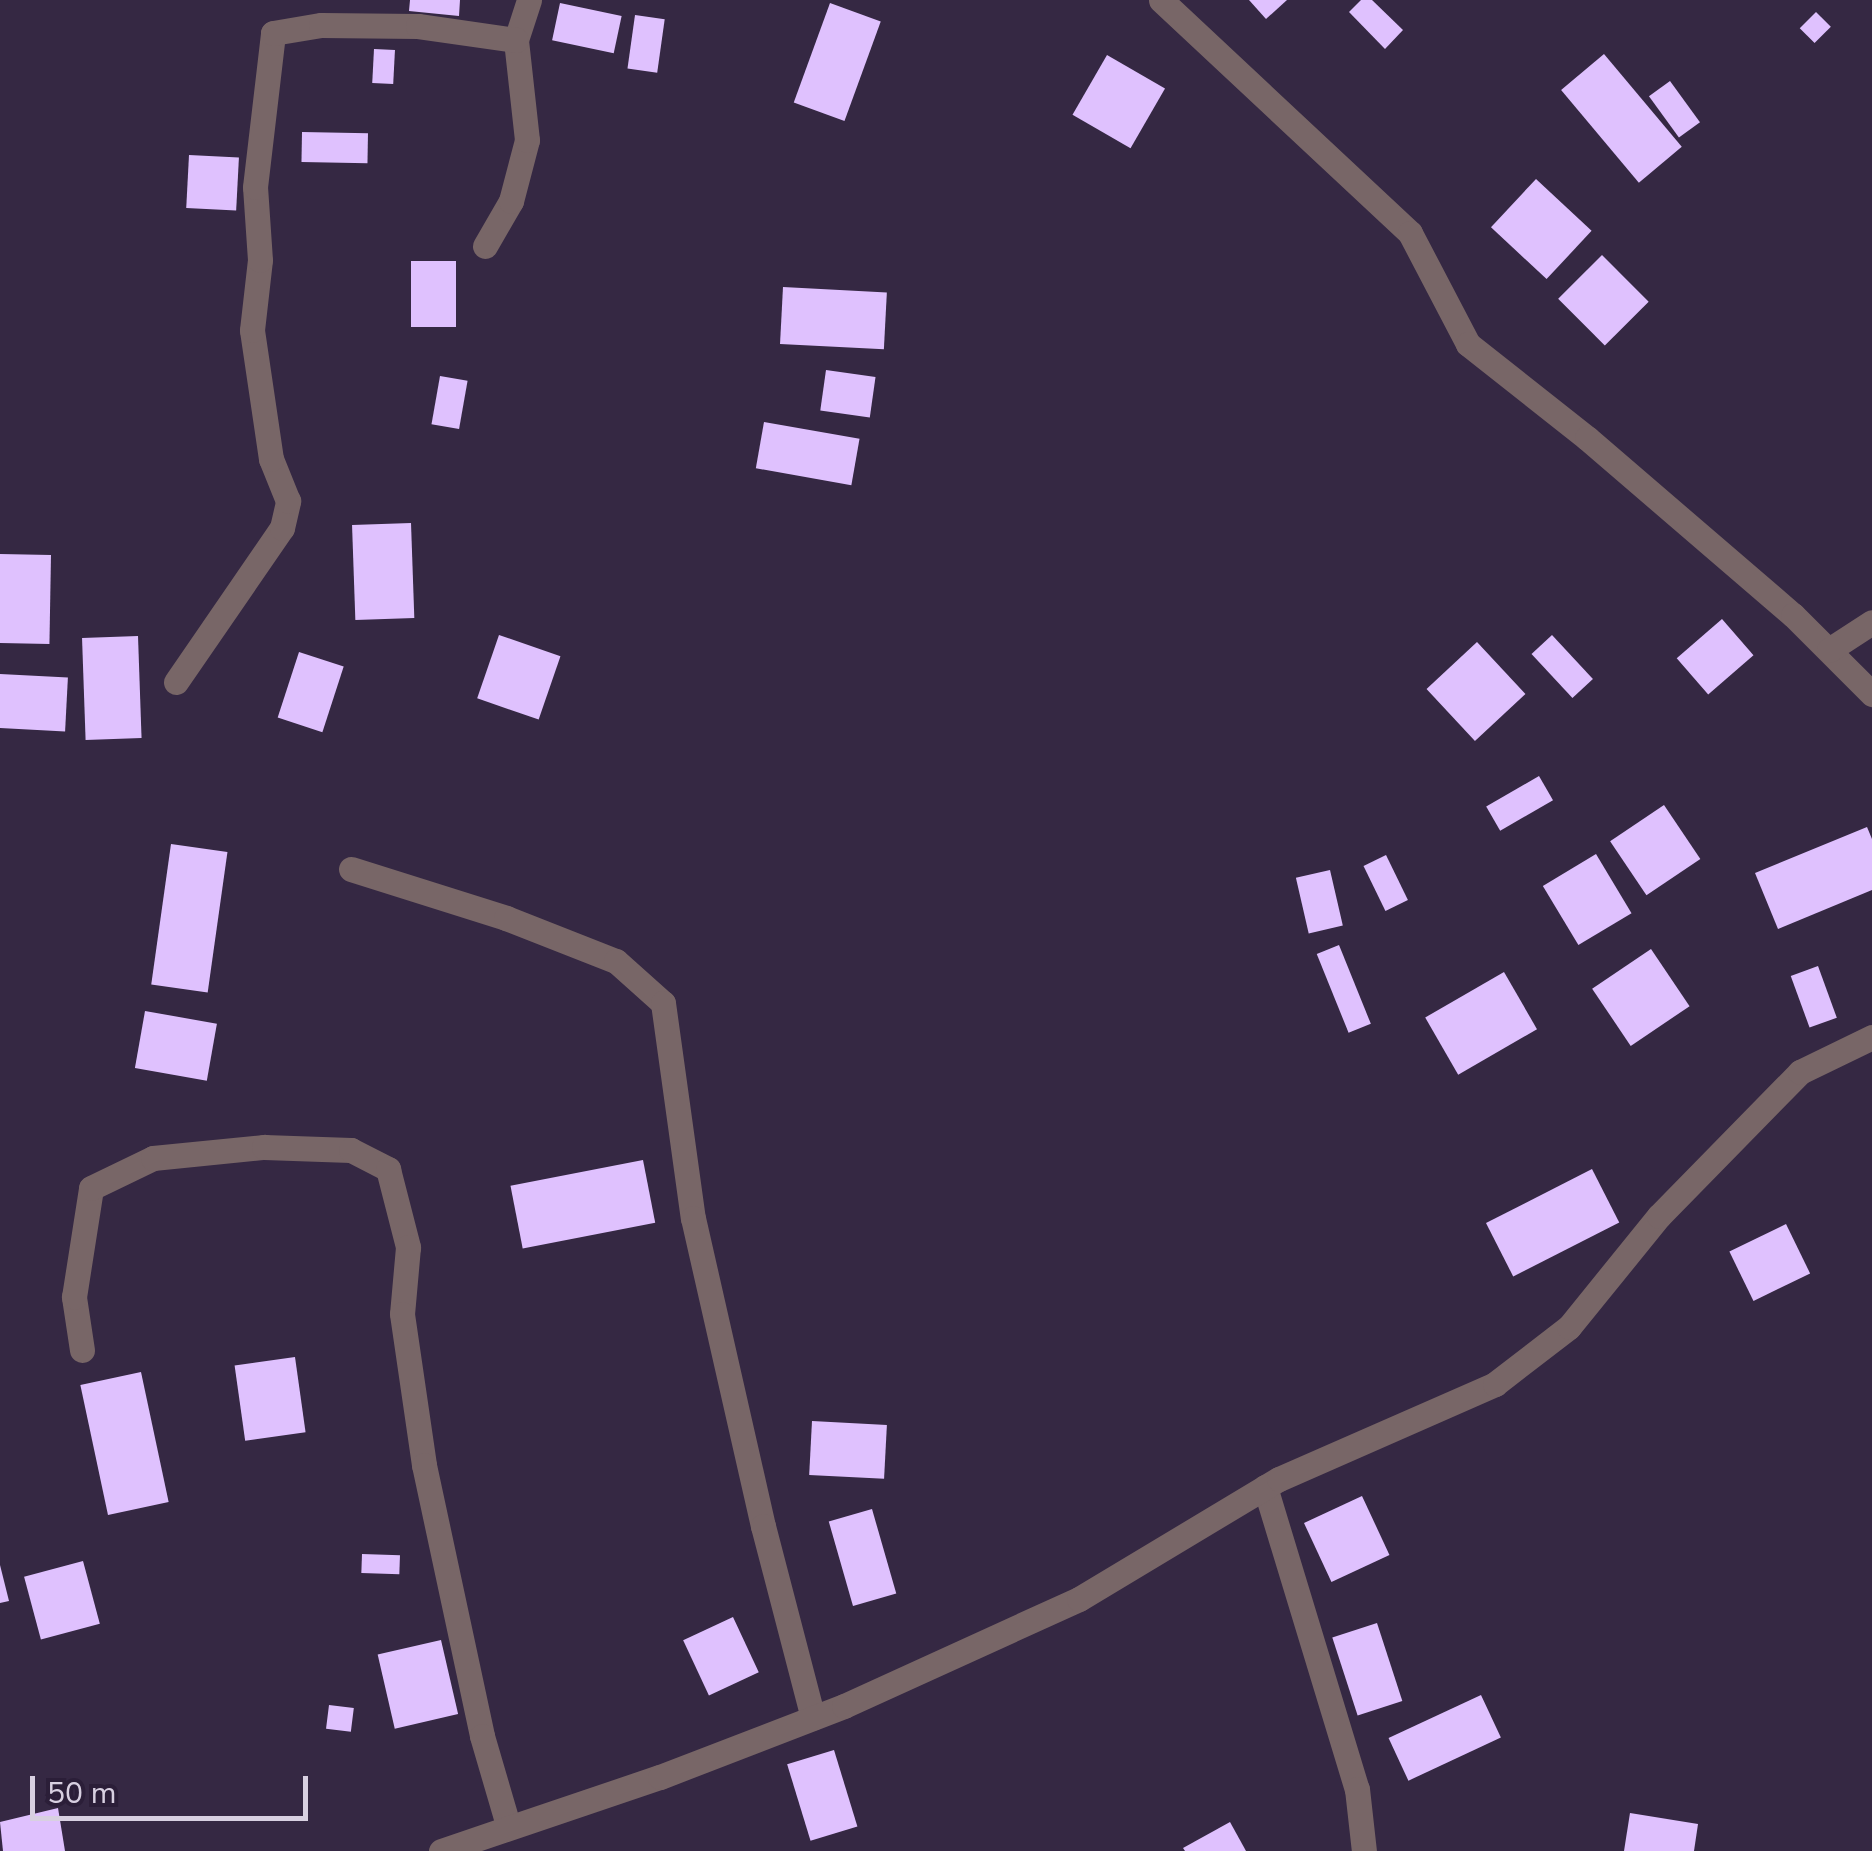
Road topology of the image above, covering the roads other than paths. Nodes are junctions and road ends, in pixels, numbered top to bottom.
1 (529, 0) edge
2 (1161, 0) edge
3 (516, 40) junction
4 (485, 246) dead end
5 (1872, 622) edge
6 (1829, 650) junction
7 (176, 682) dead end
8 (1872, 694) edge
9 (351, 869) dead end
10 (1872, 1037) edge
11 (82, 1350) dead end
12 (1265, 1487) junction
13 (812, 1718) junction
14 (508, 1826) junction
15 (441, 1851) edge
16 (1364, 1851) edge

1 - 3 street
2 - 6 street
3 - 4 street
3 - 7 street
5 - 6 street
6 - 8 street
9 - 13 street
10 - 12 street
11 - 14 street
12 - 13 street
12 - 16 street
13 - 14 street
14 - 15 street

